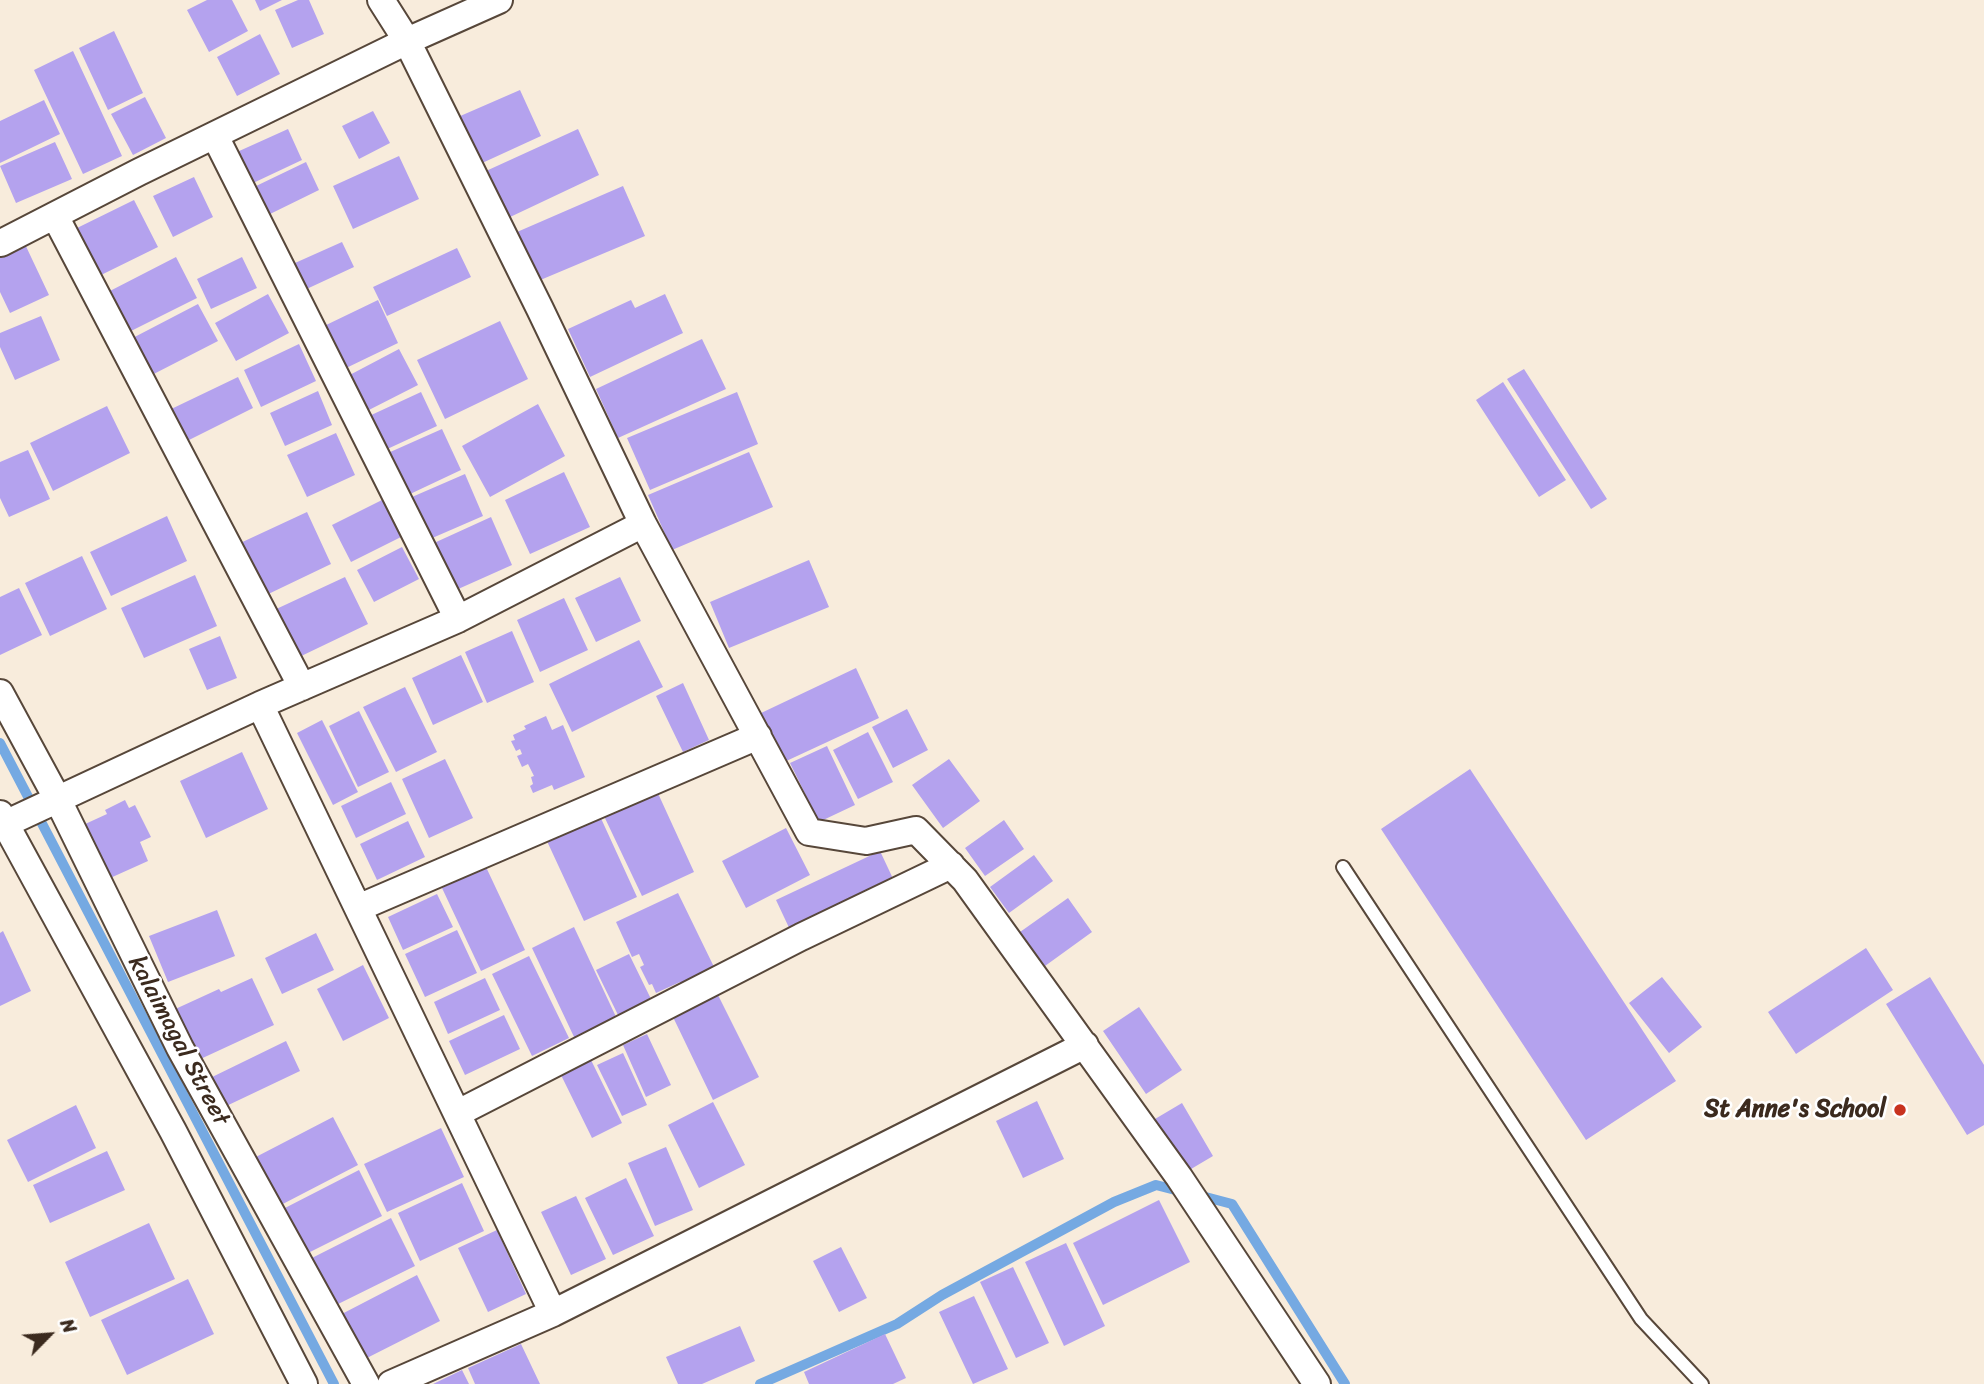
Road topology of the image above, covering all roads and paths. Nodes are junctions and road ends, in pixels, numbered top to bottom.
1 (381, 0) edge
2 (499, 0) edge
3 (407, 41) junction
4 (215, 136) junction
5 (55, 216) junction
6 (0, 243) edge
7 (643, 524) junction
8 (458, 619) junction
9 (302, 687) junction
10 (0, 693) edge
11 (260, 705) junction
12 (758, 736) junction
13 (55, 801) junction
14 (6, 819) edge
15 (951, 865) junction
16 (1343, 867) dead end
17 (358, 908) junction
18 (1085, 1045) junction
19 (458, 1114) junction
20 (553, 1313) junction
21 (304, 1384) edge
22 (366, 1384) edge
23 (391, 1384) edge
24 (1317, 1384) edge
25 (1702, 1384) edge

1 - 3 street
2 - 3 street
3 - 4 street
3 - 7 street
4 - 5 street
4 - 8 street
5 - 6 street
5 - 9 street
7 - 8 street
7 - 12 street
8 - 9 street
9 - 11 street
10 - 13 street, kalaimagal Street
11 - 13 street
11 - 17 street
12 - 15 street
12 - 17 street
13 - 14 street
13 - 22 street, kalaimagal Street
14 - 21 street, kalaimagal Street
15 - 18 street
15 - 19 street
16 - 25 lane
17 - 19 street
18 - 20 street
18 - 24 street
19 - 20 street
20 - 23 street

